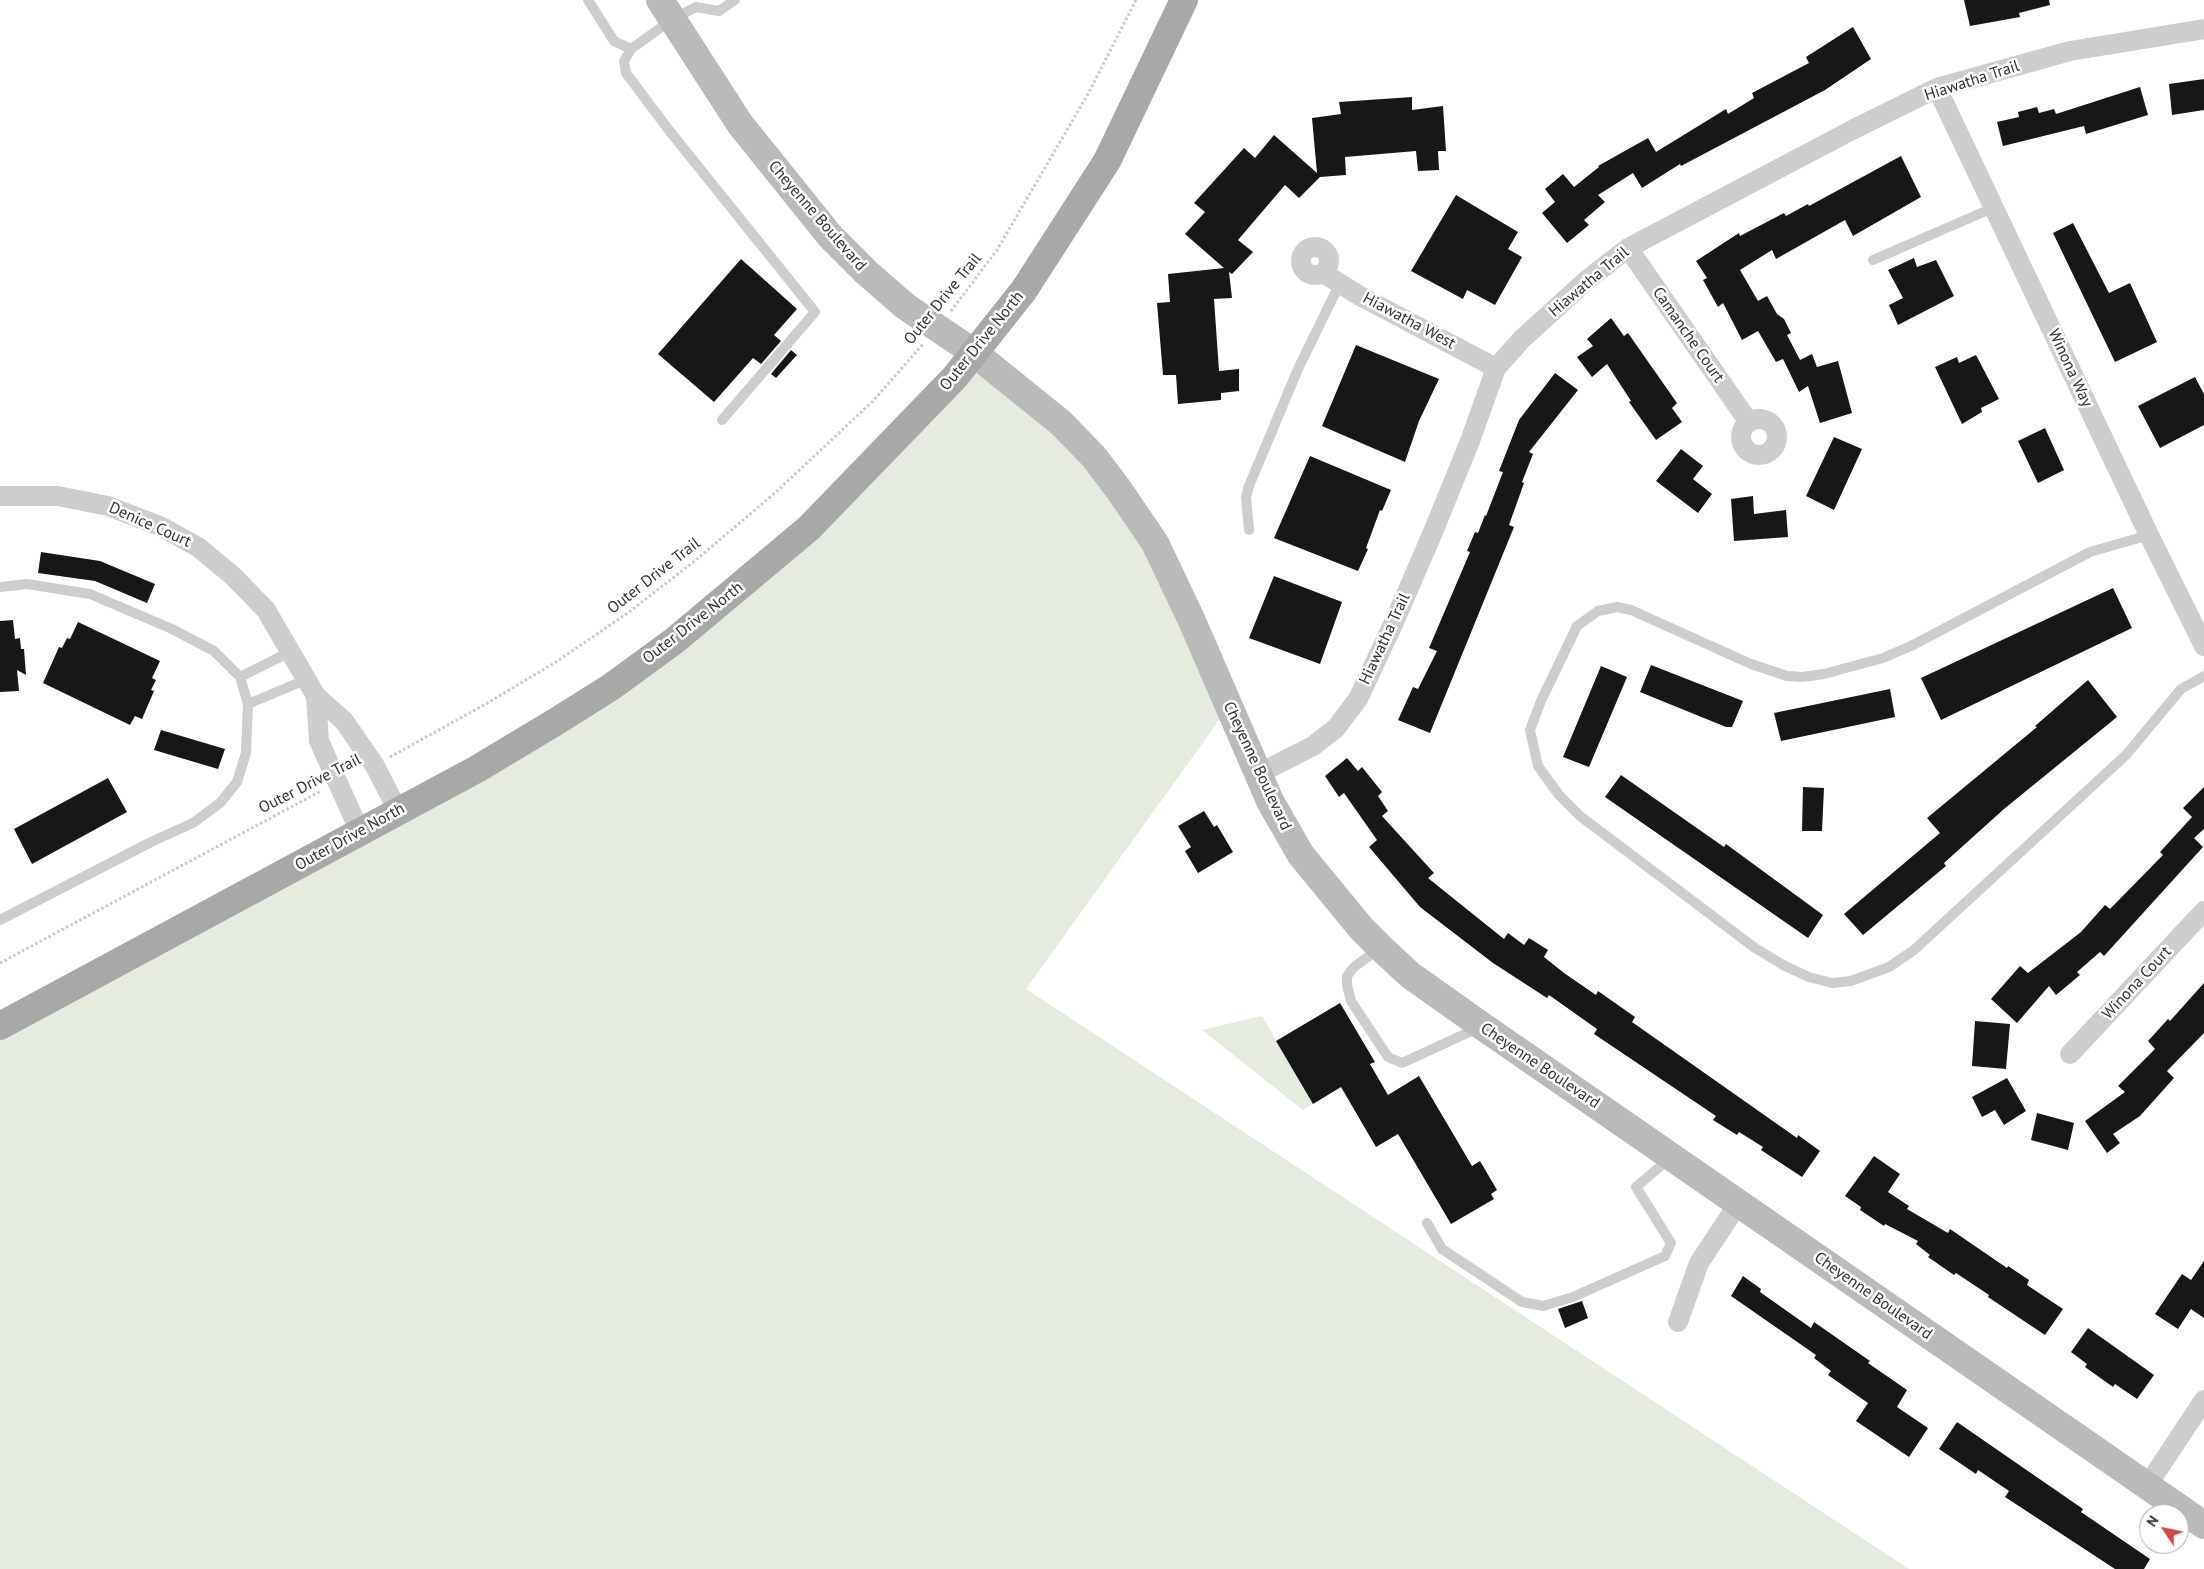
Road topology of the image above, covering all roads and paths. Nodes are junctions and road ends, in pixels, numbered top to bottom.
1 (588, 0) edge
2 (735, 0) edge
3 (1136, 0) edge
4 (1184, 0) edge
5 (682, 7) edge
6 (2204, 29) edge
7 (631, 49) junction
8 (1937, 88) junction
9 (1995, 207) junction
10 (1628, 248) junction
11 (1873, 260) dead end
12 (1331, 278) joint
13 (938, 327) junction
14 (973, 352) junction
15 (1496, 368) junction
16 (722, 420) dead end
17 (1748, 421) dead end
18 (0, 496) edge
19 (1249, 530) dead end
20 (2149, 536) junction
21 (0, 588) edge
22 (2204, 646) edge
23 (290, 652) junction
24 (2204, 676) edge
25 (240, 677) junction
26 (311, 688) junction
27 (248, 704) junction
28 (375, 766) junction
29 (1258, 774) junction
30 (337, 783) junction
31 (398, 811) junction
32 (360, 832) junction
33 (2204, 911) edge
34 (0, 920) edge
35 (1380, 947) junction
36 (0, 963) edge
37 (0, 1026) edge
38 (1482, 1026) junction
39 (2070, 1054) dead end
40 (1672, 1156) junction
41 (1738, 1204) junction
42 (1427, 1223) dead end
43 (1678, 1322) dead end
44 (2204, 1400) edge
45 (2148, 1486) junction
46 (2204, 1525) edge

1 - 7 lane
2 - 5 lane
3 - 13 path, Outer Drive Trail
4 - 14 main road, Outer Drive North
5 - 7 lane
5 - 13 street, Cheyenne Boulevard
6 - 8 street, Hiawatha Trail
7 - 16 lane
8 - 9 street, Winona Way
8 - 10 street, Hiawatha Trail
9 - 11 lane
9 - 20 street, Winona Way
10 - 15 street, Hiawatha Trail
10 - 17 street, Camanche Court
12 - 15 street, Hiawatha West
12 - 19 lane
13 - 14 street, Cheyenne Boulevard
13 - 28 path, Outer Drive Trail
14 - 29 street, Cheyenne Boulevard
14 - 31 main road, Outer Drive North
15 - 29 street, Hiawatha Trail
18 - 23 street, Denice Court
20 - 22 street, Winona Way
20 - 24 lane
21 - 25 lane
23 - 25 lane
23 - 26 street, Denice Court
25 - 27 lane
26 - 27 lane
26 - 28 street, Denice Court
26 - 30 street, Denice Court
27 - 34 lane
28 - 31 street, Denice Court
29 - 35 street, Cheyenne Boulevard
30 - 32 street, Denice Court
30 - 36 path, Outer Drive Trail
31 - 32 main road, Outer Drive North
32 - 37 main road, Outer Drive North
33 - 39 street, Winona Court
35 - 38 street, Cheyenne Boulevard
35 - 38 lane
38 - 40 street, Cheyenne Boulevard
40 - 41 street, Cheyenne Boulevard
40 - 42 lane
41 - 43 street
41 - 45 street, Cheyenne Boulevard
44 - 45 street
45 - 46 street, Cheyenne Boulevard

